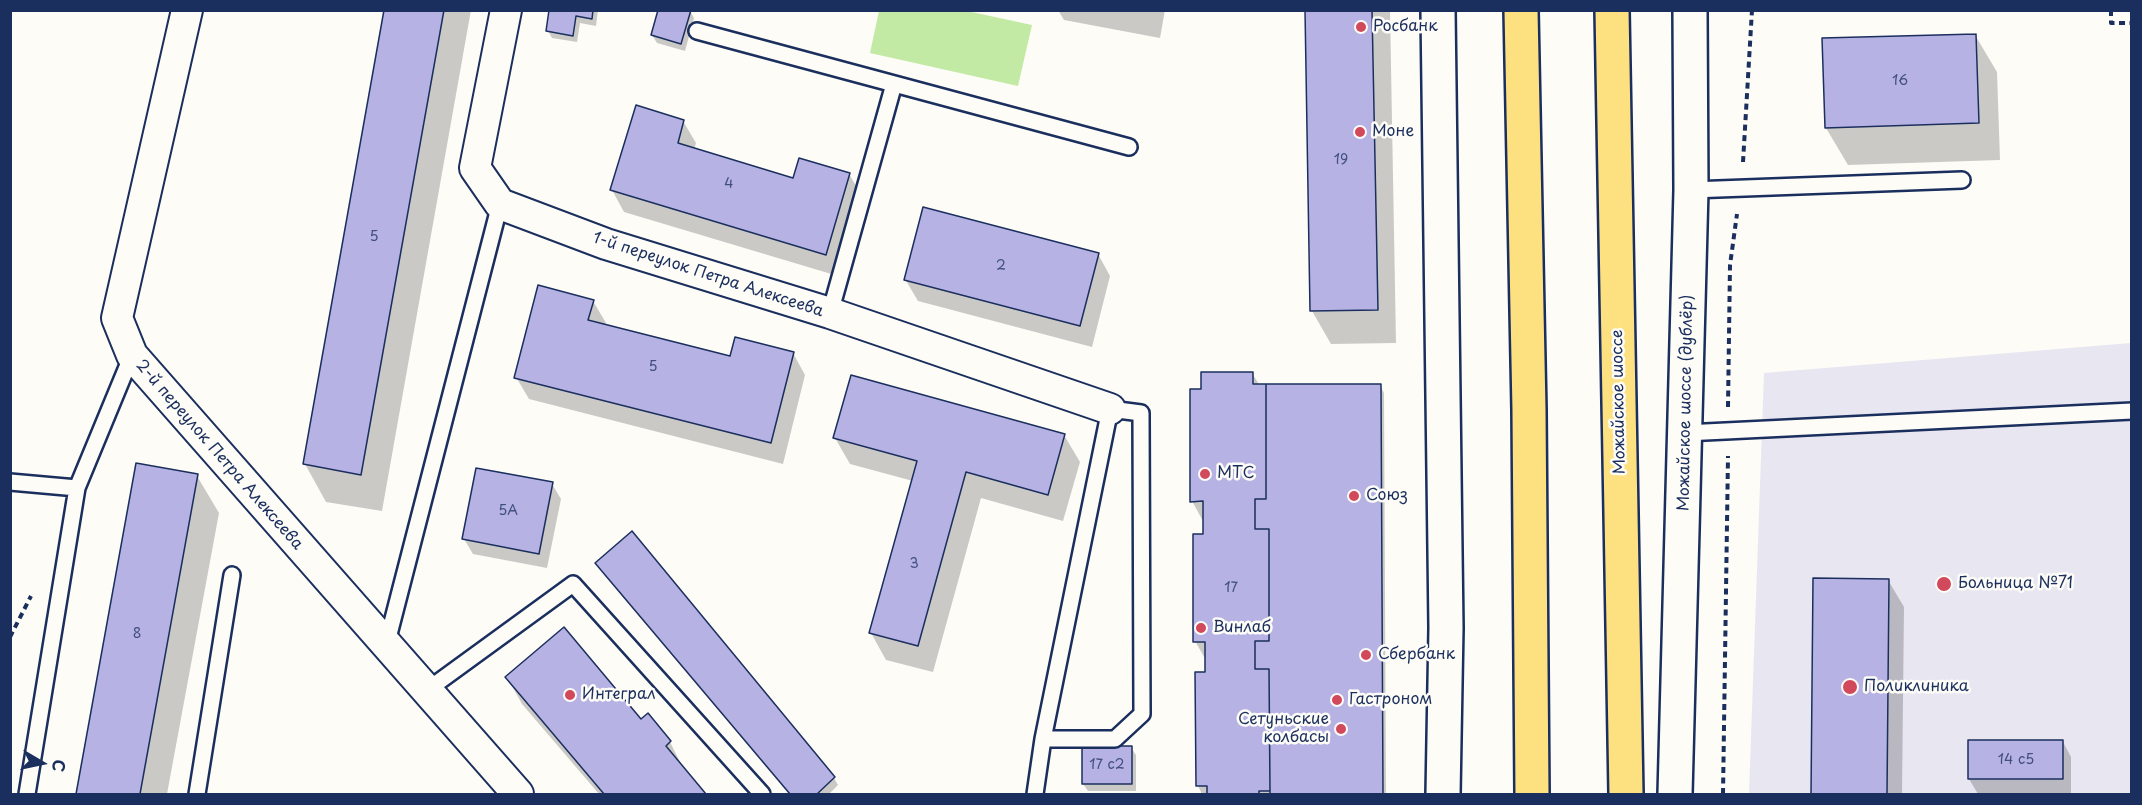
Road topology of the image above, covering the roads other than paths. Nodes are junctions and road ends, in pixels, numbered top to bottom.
1 (187, 10) edge
2 (506, 10) edge
3 (1438, 10) edge
4 (1521, 10) edge
5 (1612, 10) edge
6 (1690, 10) edge
7 (697, 31) dead end
8 (894, 84) junction
9 (1130, 147) dead end
10 (1962, 180) dead end
11 (1691, 190) junction
12 (500, 204) junction
13 (830, 313) junction
14 (132, 355) junction
15 (1110, 409) junction
16 (2132, 411) edge
17 (1685, 433) junction
18 (10, 482) edge
19 (77, 488) junction
20 (232, 575) dead end
21 (1446, 628) junction
22 (386, 646) junction
23 (426, 691) junction
24 (1042, 739) junction
25 (27, 795) edge
26 (196, 795) edge
27 (518, 795) edge
28 (762, 795) edge
29 (1035, 795) edge
30 (1443, 795) edge
31 (1466, 795) edge
32 (1532, 795) edge
33 (1626, 795) edge
34 (1675, 795) edge

1 - 14 street, 2-й переулок Петра Алексеева
2 - 12 street
3 - 21 main road
4 - 32 main road
5 - 33 main road, Можайское шоссе
6 - 11 main road, Можайское шоссе (дублёр)
7 - 8 lane
8 - 9 lane
8 - 13 lane
10 - 11 lane
11 - 17 main road, Можайское шоссе (дублёр)
12 - 13 street, 1-й переулок Петра Алексеева
12 - 22 lane
13 - 15 street, 1-й переулок Петра Алексеева
14 - 19 lane
14 - 22 street, 2-й переулок Петра Алексеева
15 - 24 lane
15 - 24 lane
16 - 17 lane
17 - 34 main road, Можайское шоссе (дублёр)
18 - 19 lane
19 - 25 lane
20 - 26 lane
21 - 30 main road
21 - 31 main road
22 - 23 street, 2-й переулок Петра Алексеева
23 - 27 street, 2-й переулок Петра Алексеева
23 - 28 lane
24 - 29 lane

